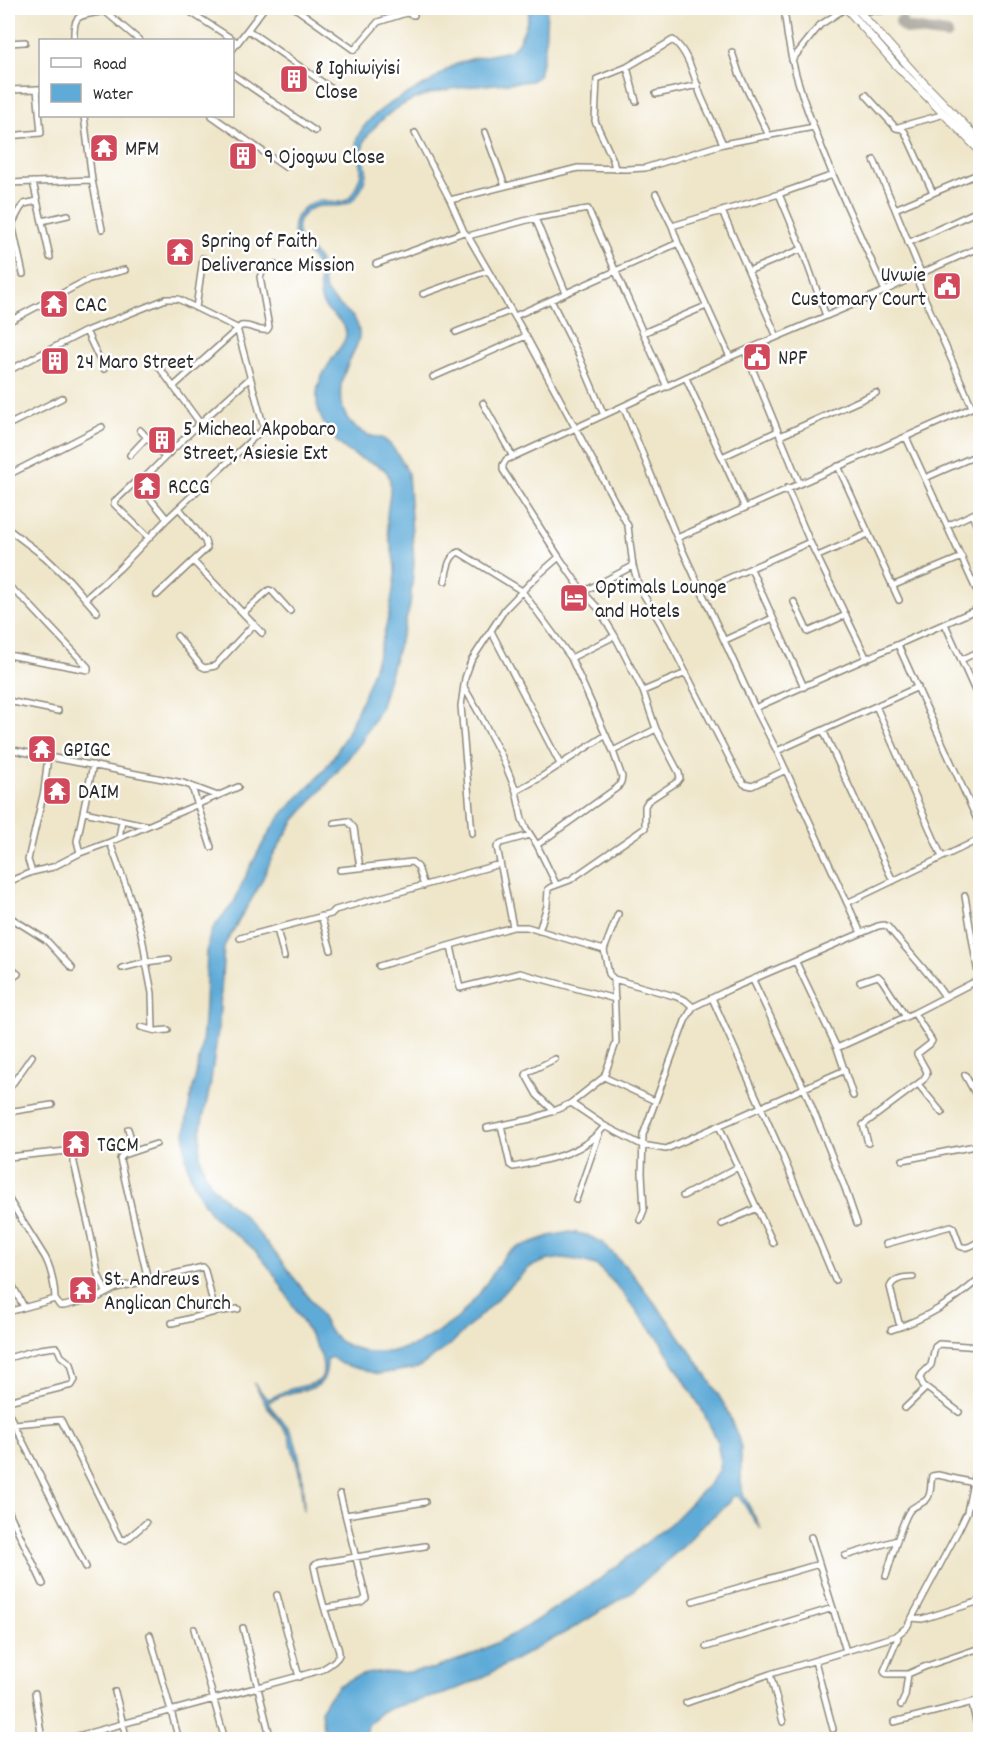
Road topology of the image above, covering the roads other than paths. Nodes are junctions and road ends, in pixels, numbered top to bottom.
1 (184, 8) edge
2 (264, 8) edge
3 (295, 8) edge
4 (846, 8) edge
5 (887, 8) edge
6 (103, 9) edge
7 (857, 9) edge
8 (414, 15) dead end
9 (785, 17) dead end
10 (248, 30) junction
11 (74, 39) edge
12 (138, 39) edge
13 (232, 39) edge
14 (234, 40) edge
15 (25, 42) dead end
16 (237, 42) junction
17 (8, 43) edge
18 (234, 47) edge
19 (732, 52) dead end
20 (792, 60) junction
21 (627, 67) junction
22 (234, 75) edge
23 (916, 81) junction
24 (698, 85) junction
25 (39, 89) edge
26 (8, 90) edge
27 (339, 94) dead end
28 (656, 94) dead end
29 (866, 95) dead end
30 (636, 101) dead end
31 (945, 114) junction
32 (40, 117) edge
33 (84, 117) edge
34 (213, 117) edge
35 (814, 127) junction
36 (896, 128) junction
37 (315, 131) dead end
38 (485, 132) dead end
39 (414, 133) dead end
40 (769, 135) junction
41 (8, 136) edge
42 (981, 141) edge
43 (723, 144) junction
44 (981, 151) edge
45 (874, 160) dead end
46 (285, 167) dead end
47 (615, 169) junction
48 (833, 175) junction
49 (92, 180) junction
50 (981, 181) edge
51 (33, 182) junction
52 (8, 183) edge
53 (505, 186) junction
54 (933, 193) junction
55 (656, 194) dead end
56 (779, 194) junction
57 (450, 200) junction
58 (37, 201) junction
59 (896, 208) junction
60 (981, 210) edge
61 (722, 211) junction
62 (68, 215) dead end
63 (535, 218) junction
64 (42, 221) junction
65 (672, 226) junction
66 (102, 229) dead end
67 (466, 234) junction
68 (678, 243) junction
69 (908, 243) junction
70 (981, 247) edge
71 (802, 249) junction
72 (50, 257) dead end
73 (203, 258) dead end
74 (274, 264) dead end
75 (376, 264) dead end
76 (125, 270) dead end
77 (615, 270) junction
78 (487, 271) junction
79 (748, 271) junction
80 (23, 274) dead end
81 (918, 275) junction
82 (885, 291) junction
83 (566, 292) junction
84 (423, 294) dead end
85 (551, 300) junction
86 (706, 306) junction
87 (196, 308) junction
88 (512, 314) junction
89 (826, 316) junction
90 (8, 322) edge
91 (237, 328) junction
92 (86, 331) junction
93 (456, 332) dead end
94 (643, 333) junction
95 (526, 336) junction
96 (777, 337) junction
97 (744, 351) junction
98 (730, 357) junction
99 (159, 367) dead end
100 (104, 369) dead end
101 (8, 371) edge
102 (433, 377) dead end
103 (250, 378) junction
104 (686, 378) junction
105 (173, 387) junction
106 (667, 387) junction
107 (876, 393) dead end
108 (62, 398) dead end
109 (483, 402) dead end
110 (981, 404) edge
111 (623, 406) junction
112 (972, 407) junction
113 (604, 415) junction
114 (200, 423) junction
115 (8, 425) edge
116 (102, 428) dead end
117 (575, 428) junction
118 (140, 430) dead end
119 (778, 433) junction
120 (147, 437) junction
121 (906, 437) junction
122 (981, 454) edge
123 (130, 455) dead end
124 (165, 457) junction
125 (513, 457) junction
126 (722, 457) junction
127 (838, 466) junction
128 (8, 475) edge
129 (926, 478) junction
130 (136, 481) junction
131 (799, 482) junction
132 (787, 488) junction
133 (179, 508) junction
134 (745, 508) junction
135 (979, 512) edge
136 (168, 519) junction
137 (947, 526) junction
138 (8, 529) edge
139 (981, 533) edge
140 (868, 534) junction
141 (149, 538) junction
142 (677, 538) junction
143 (810, 543) junction
144 (818, 556) junction
145 (559, 557) junction
146 (962, 557) junction
147 (193, 561) junction
148 (633, 566) junction
149 (752, 568) junction
150 (445, 581) dead end
151 (8, 586) edge
152 (892, 586) junction
153 (702, 590) junction
154 (522, 591) junction
155 (583, 592) junction
156 (157, 595) dead end
157 (981, 598) edge
158 (85, 599) junction
159 (899, 600) dead end
160 (794, 602) dead end
161 (981, 608) edge
162 (290, 611) dead end
163 (97, 612) dead end
164 (243, 613) junction
165 (846, 615) junction
166 (773, 618) junction
167 (254, 624) junction
168 (945, 624) junction
169 (491, 631) junction
170 (262, 633) dead end
171 (177, 636) dead end
172 (615, 636) junction
173 (725, 640) junction
174 (898, 645) junction
175 (981, 651) edge
176 (8, 656) edge
177 (572, 658) junction
178 (867, 659) junction
179 (961, 660) junction
180 (686, 673) junction
181 (464, 687) junction
182 (804, 687) junction
183 (918, 687) junction
184 (643, 691) junction
185 (8, 701) edge
186 (981, 702) edge
187 (876, 706) junction
188 (755, 708) junction
189 (58, 711) dead end
190 (656, 729) junction
191 (823, 730) junction
192 (606, 735) junction
193 (8, 749) edge
194 (613, 751) junction
195 (777, 751) junction
196 (48, 756) junction
197 (560, 764) junction
198 (93, 765) junction
199 (786, 770) junction
200 (192, 787) junction
201 (238, 787) dead end
202 (516, 791) junction
203 (215, 795) junction
204 (198, 803) junction
205 (84, 812) junction
206 (122, 820) junction
207 (334, 823) dead end
208 (147, 826) junction
209 (981, 826) edge
210 (472, 833) dead end
211 (530, 835) junction
212 (119, 838) junction
213 (981, 839) edge
214 (110, 842) junction
215 (537, 845) junction
216 (211, 847) dead end
217 (80, 853) junction
218 (942, 857) junction
219 (500, 864) junction
220 (360, 868) junction
221 (340, 870) dead end
222 (32, 872) junction
223 (893, 881) junction
224 (8, 882) edge
225 (556, 884) junction
226 (424, 886) junction
227 (965, 896) dead end
228 (847, 903) junction
229 (618, 914) dead end
230 (8, 916) edge
231 (321, 916) junction
232 (513, 927) junction
233 (277, 929) junction
234 (539, 931) junction
235 (861, 933) junction
236 (240, 938) dead end
237 (451, 946) junction
238 (331, 950) dead end
239 (604, 950) junction
240 (284, 957) dead end
241 (170, 959) dead end
242 (146, 962) junction
243 (796, 962) junction
244 (8, 966) edge
245 (379, 966) dead end
246 (72, 968) dead end
247 (122, 968) dead end
248 (614, 979) junction
249 (980, 979) edge
250 (753, 980) junction
251 (8, 981) edge
252 (860, 982) dead end
253 (945, 997) junction
254 (712, 998) junction
255 (615, 999) junction
256 (693, 1007) junction
257 (914, 1013) junction
258 (906, 1017) junction
259 (141, 1027) dead end
260 (153, 1030) junction
261 (168, 1030) dead end
262 (837, 1048) junction
263 (32, 1056) dead end
264 (555, 1059) dead end
265 (845, 1070) junction
266 (965, 1075) dead end
267 (604, 1077) junction
268 (918, 1084) junction
269 (804, 1088) junction
270 (8, 1090) edge
271 (853, 1096) dead end
272 (655, 1101) junction
273 (981, 1102) edge
274 (571, 1103) junction
275 (52, 1106) dead end
276 (760, 1107) junction
277 (554, 1111) junction
278 (8, 1112) edge
279 (942, 1113) dead end
280 (501, 1125) junction
281 (605, 1126) junction
282 (719, 1126) junction
283 (487, 1128) dead end
284 (128, 1129) dead end
285 (600, 1133) junction
286 (868, 1143) dead end
287 (156, 1144) dead end
288 (642, 1145) junction
289 (981, 1145) edge
290 (135, 1151) junction
291 (8, 1157) edge
292 (903, 1160) dead end
293 (738, 1167) junction
294 (683, 1196) dead end
295 (8, 1198) edge
296 (576, 1200) dead end
297 (757, 1208) junction
298 (640, 1220) dead end
299 (856, 1223) dead end
300 (722, 1224) dead end
301 (981, 1241) edge
302 (773, 1243) dead end
303 (886, 1244) dead end
304 (8, 1276) edge
305 (913, 1277) dead end
306 (981, 1278) edge
307 (148, 1280) junction
308 (836, 1280) dead end
309 (106, 1292) junction
310 (55, 1299) junction
311 (24, 1307) junction
312 (238, 1309) dead end
313 (8, 1312) edge
314 (215, 1312) junction
315 (172, 1323) dead end
316 (900, 1327) junction
317 (891, 1330) dead end
318 (981, 1347) edge
319 (8, 1358) edge
320 (926, 1388) junction
321 (8, 1401) edge
322 (905, 1408) dead end
323 (8, 1412) edge
324 (959, 1412) dead end
325 (14, 1424) junction
326 (981, 1452) edge
327 (974, 1483) junction
328 (340, 1494) dead end
329 (425, 1502) dead end
330 (8, 1510) edge
331 (346, 1515) junction
332 (146, 1523) dead end
333 (811, 1537) dead end
334 (897, 1540) junction
335 (424, 1546) dead end
336 (357, 1556) junction
337 (845, 1556) dead end
338 (819, 1564) junction
339 (86, 1567) dead end
340 (886, 1576) dead end
341 (43, 1584) dead end
342 (277, 1595) dead end
343 (981, 1601) edge
344 (693, 1602) dead end
345 (325, 1608) junction
346 (833, 1608) junction
347 (912, 1618) junction
348 (243, 1628) dead end
349 (195, 1629) dead end
350 (150, 1635) dead end
351 (896, 1636) junction
352 (706, 1647) dead end
353 (981, 1648) edge
354 (846, 1651) junction
355 (815, 1661) junction
356 (770, 1674) junction
357 (908, 1674) junction
358 (299, 1677) junction
359 (258, 1688) junction
360 (115, 1692) dead end
361 (35, 1693) dead end
362 (981, 1699) edge
363 (215, 1700) junction
364 (973, 1702) junction
365 (686, 1703) dead end
366 (901, 1705) dead end
367 (171, 1711) junction
368 (783, 1722) dead end
369 (894, 1722) dead end
370 (123, 1723) junction
371 (834, 1729) dead end
372 (981, 1739) edge
373 (42, 1740) edge
374 (63, 1740) edge
375 (127, 1740) edge
376 (178, 1740) edge
377 (225, 1740) edge
378 (271, 1740) edge

1 - 13 street
2 - 10 street
3 - 8 street
4 - 20 street
4 - 23 main road
5 - 7 street
6 - 11 street
6 - 12 street
7 - 23 main road
9 - 20 street
10 - 16 street
10 - 27 street
14 - 16 street
15 - 17 street
16 - 18 street
19 - 40 street
20 - 35 street
21 - 24 street
21 - 30 street
21 - 47 street
22 - 37 street
23 - 31 main road
23 - 42 main road
24 - 28 street
24 - 43 street
25 - 26 street
29 - 36 street
31 - 36 street
31 - 44 main road
32 - 41 street
33 - 49 street
34 - 46 street
35 - 40 street
35 - 48 street
36 - 54 street
38 - 53 street
39 - 57 street
40 - 43 street
43 - 47 street
45 - 59 street
47 - 53 street
48 - 56 street
48 - 82 street
49 - 51 street
49 - 66 street
50 - 54 street
51 - 52 street
51 - 58 street
53 - 57 street
54 - 59 street
55 - 65 street
56 - 61 street
56 - 71 street
57 - 67 street
58 - 64 street
58 - 80 street
59 - 69 street
60 - 69 street
61 - 65 street
61 - 79 street
62 - 64 street
63 - 67 street
63 - 77 street
63 - 83 street
64 - 72 street
65 - 68 street
67 - 75 street
67 - 78 street
68 - 77 street
68 - 86 street
69 - 81 street
70 - 81 street
71 - 79 street
71 - 89 street
73 - 87 street
74 - 91 street
76 - 90 street
77 - 83 street
77 - 94 street
78 - 84 street
78 - 88 street
79 - 96 street
81 - 82 street
81 - 112 street
82 - 89 street
83 - 85 street
85 - 88 street
85 - 113 street
86 - 94 street
86 - 98 street
87 - 91 street
87 - 92 street
88 - 93 street
88 - 95 street
89 - 96 street
91 - 103 street
91 - 105 street
92 - 100 street
92 - 101 street
94 - 106 street
95 - 102 street
95 - 117 street
96 - 97 street
97 - 98 street
97 - 119 street
98 - 104 street
99 - 105 street
103 - 114 street
103 - 133 street
104 - 106 street
104 - 126 street
105 - 114 street
106 - 111 street
107 - 119 street
108 - 115 street
109 - 125 street
110 - 112 street
111 - 113 street
111 - 142 street
112 - 121 street
113 - 117 street
114 - 124 street
116 - 128 street
117 - 125 street
117 - 148 street
118 - 120 street
119 - 126 street
119 - 131 street
120 - 123 street
120 - 124 street
121 - 127 street
121 - 129 street
122 - 129 street
124 - 130 street
125 - 145 street
126 - 134 street
127 - 131 street
127 - 140 street
129 - 137 street
130 - 136 street
130 - 141 street
131 - 132 street
132 - 134 street
132 - 143 street
133 - 136 street
133 - 147 street
134 - 142 street
135 - 137 street
135 - 139 street
136 - 141 street
137 - 146 street
138 - 158 street
140 - 144 street
140 - 152 street
141 - 158 street
142 - 153 street
143 - 144 street
143 - 149 street
144 - 165 street
145 - 154 street
145 - 155 street
146 - 152 street
146 - 157 street
147 - 156 street
147 - 164 street
148 - 155 street
148 - 180 street
149 - 153 street
149 - 166 street
150 - 154 street
151 - 176 street
152 - 159 street
153 - 173 street
154 - 169 street
154 - 177 street
155 - 172 street
158 - 163 street
160 - 165 street
161 - 168 street
162 - 164 street
164 - 167 street
165 - 178 street
166 - 173 street
166 - 182 street
167 - 170 street
167 - 171 street
168 - 174 street
168 - 179 street
169 - 181 street
169 - 197 street
172 - 177 street
172 - 184 street
173 - 188 street
174 - 178 street
174 - 183 street
175 - 179 street
177 - 192 street
178 - 182 street
179 - 186 street
180 - 184 street
180 - 199 street
181 - 202 street
181 - 210 street
182 - 188 street
183 - 187 street
183 - 209 street
184 - 190 street
185 - 189 street
187 - 191 street
187 - 218 street
188 - 195 street
190 - 194 street
190 - 225 street
191 - 195 street
191 - 223 street
192 - 194 street
192 - 197 street
193 - 196 street
194 - 215 street
195 - 199 street
196 - 198 street
196 - 222 street
197 - 202 street
198 - 200 street
198 - 205 street
199 - 228 street
200 - 203 street
200 - 204 street
201 - 203 street
202 - 211 street
203 - 204 street
204 - 208 street
204 - 216 street
205 - 206 street
205 - 217 street
206 - 208 street
206 - 212 street
207 - 220 street
208 - 212 street
211 - 215 street
211 - 219 street
212 - 214 street
213 - 218 street
214 - 217 street
214 - 242 street
215 - 225 street
217 - 222 street
218 - 223 street
219 - 226 street
219 - 232 street
220 - 221 street
220 - 226 street
222 - 224 street
223 - 228 street
225 - 234 street
226 - 231 street
227 - 249 street
228 - 235 street
229 - 239 street
230 - 246 street
231 - 233 street
231 - 238 street
232 - 234 street
232 - 237 street
233 - 236 street
233 - 240 street
234 - 239 street
235 - 243 street
235 - 253 street
237 - 245 street
237 - 255 street
239 - 248 street
241 - 242 street
242 - 247 street
242 - 260 street
243 - 250 street
243 - 262 street
244 - 251 street
248 - 255 street
248 - 256 street
249 - 253 street
250 - 254 street
250 - 269 street
252 - 258 street
253 - 257 street
254 - 256 street
254 - 276 street
255 - 267 street
256 - 272 street
257 - 258 street
257 - 268 street
258 - 262 street
259 - 260 street
260 - 261 street
262 - 265 street
263 - 270 street
264 - 277 street
265 - 269 street
265 - 271 street
266 - 273 street
267 - 272 street
267 - 274 street
268 - 279 street
268 - 286 street
269 - 276 street
269 - 299 street
272 - 288 street
274 - 277 street
274 - 281 street
275 - 278 street
276 - 282 street
276 - 308 street
277 - 280 street
280 - 283 street
280 - 285 street
281 - 285 street
281 - 288 street
282 - 288 street
282 - 293 street
284 - 290 street
285 - 296 street
287 - 290 street
288 - 298 street
289 - 292 street
290 - 307 street
291 - 309 street
293 - 294 street
293 - 297 street
295 - 310 street
297 - 300 street
297 - 302 street
301 - 303 street
304 - 311 street
305 - 316 street
306 - 316 street
307 - 309 street
307 - 314 street
309 - 310 street
310 - 311 street
311 - 313 street
312 - 314 street
314 - 315 street
316 - 317 street
318 - 320 street
319 - 321 street
320 - 322 street
320 - 324 street
323 - 325 street
325 - 332 street
325 - 339 street
326 - 327 street
327 - 334 street
327 - 347 street
328 - 331 street
329 - 331 street
330 - 341 street
331 - 336 street
333 - 338 street
334 - 337 street
334 - 340 street
335 - 336 street
336 - 345 street
336 - 345 street
338 - 344 street
338 - 346 street
342 - 358 street
343 - 347 street
345 - 358 street
346 - 352 street
346 - 354 street
347 - 351 street
348 - 359 street
349 - 363 street
350 - 367 street
351 - 354 street
351 - 357 street
353 - 357 street
354 - 355 street
355 - 356 street
355 - 371 street
356 - 365 street
356 - 368 street
357 - 366 street
358 - 359 street
359 - 363 street
359 - 378 street
360 - 370 street
361 - 373 street
362 - 364 street
363 - 367 street
363 - 377 street
364 - 369 street
364 - 372 street
367 - 370 street
367 - 376 street
370 - 374 street
370 - 375 street

